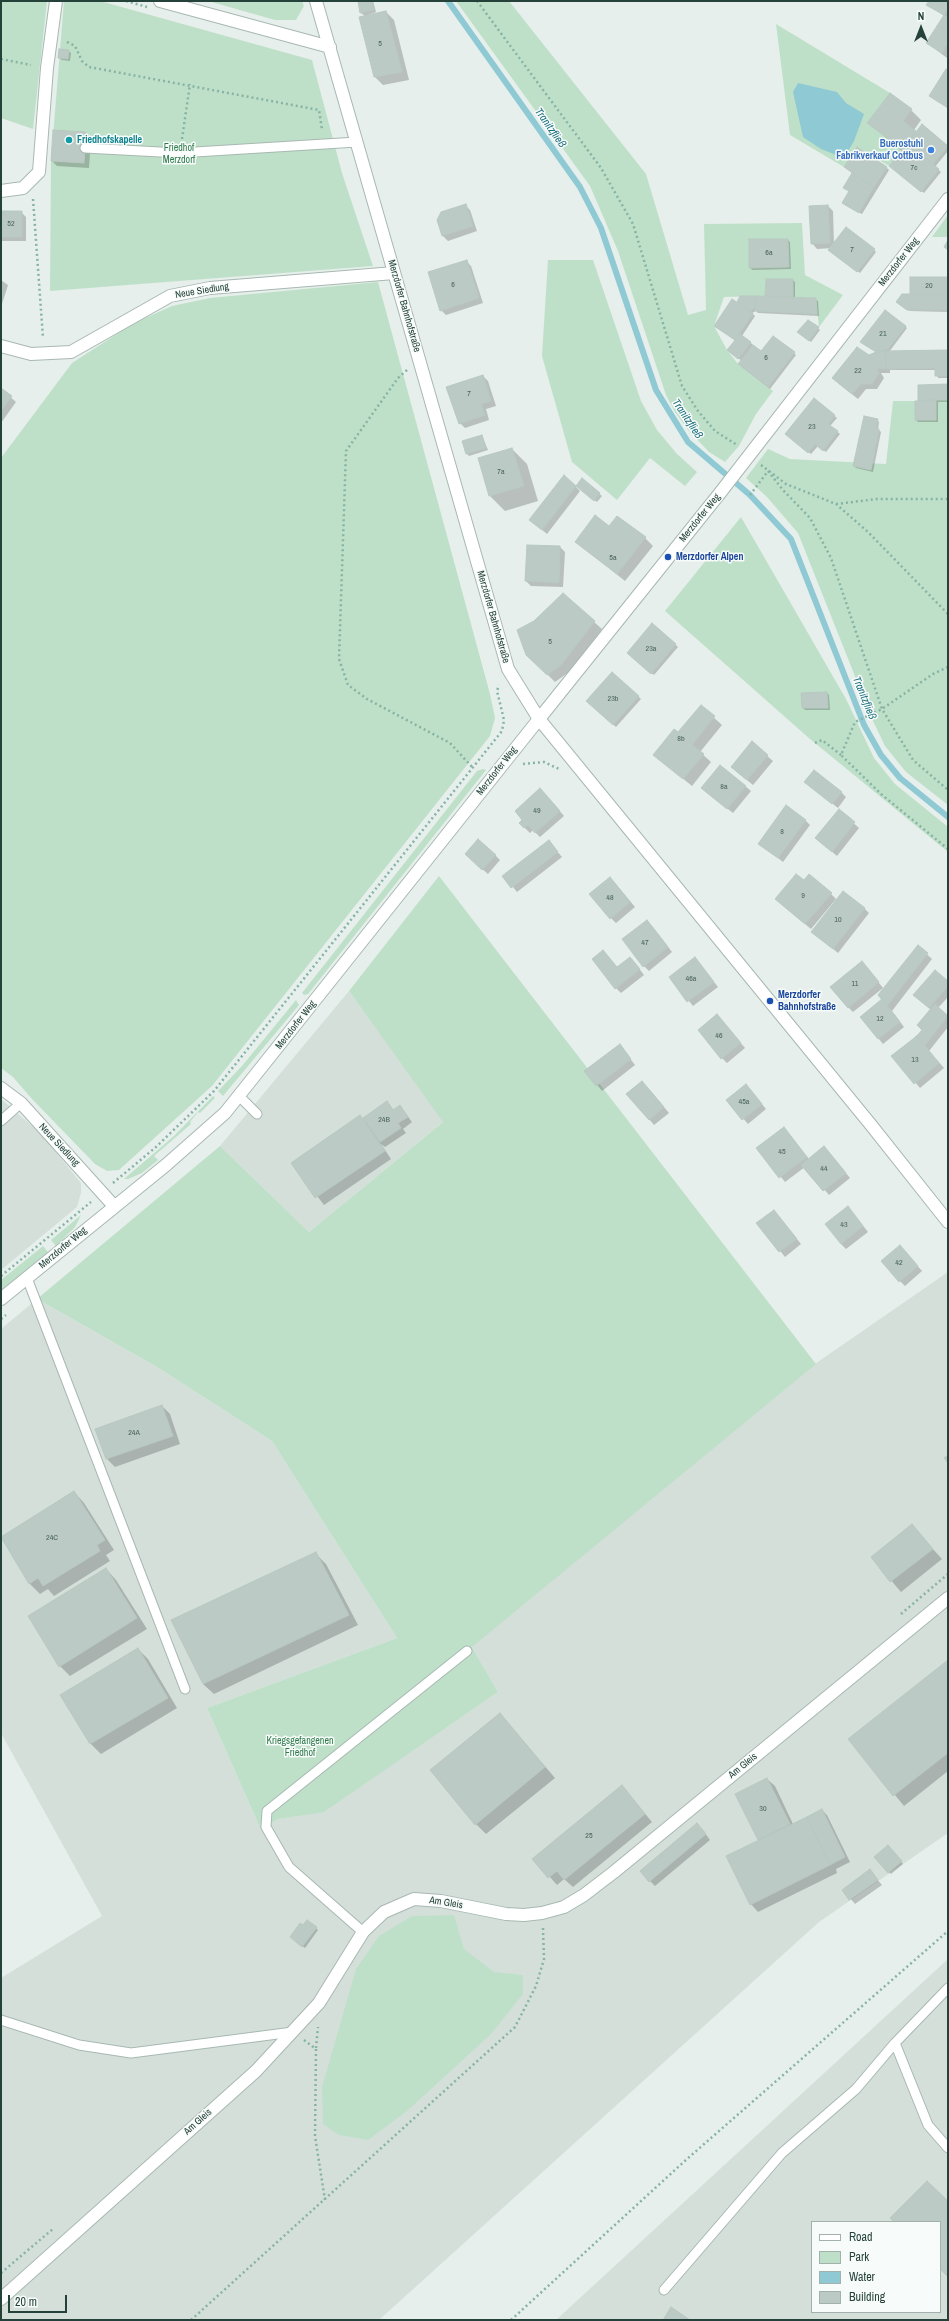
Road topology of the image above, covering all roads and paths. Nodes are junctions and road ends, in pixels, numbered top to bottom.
1 (56, 1) edge
2 (126, 1) edge
3 (160, 1) edge
4 (316, 1) edge
5 (478, 1) edge
6 (149, 8) dead end
7 (51, 38) junction
8 (330, 47) junction
9 (1, 59) edge
10 (47, 68) junction
11 (190, 84) junction
12 (357, 142) junction
13 (324, 146) junction
14 (85, 148) dead end
15 (179, 153) junction
16 (31, 180) junction
17 (1, 191) edge
18 (948, 199) edge
19 (394, 273) junction
20 (1, 346) edge
21 (43, 354) junction
22 (419, 360) junction
23 (749, 457) junction
24 (768, 470) junction
25 (750, 495) dead end
26 (948, 499) edge
27 (836, 504) junction
28 (948, 614) edge
29 (948, 667) edge
30 (508, 669) junction
31 (882, 709) junction
32 (539, 719) junction
33 (815, 743) dead end
34 (841, 755) junction
35 (473, 768) junction
36 (948, 790) edge
37 (948, 849) edge
38 (1, 1088) edge
39 (239, 1096) junction
40 (21, 1103) junction
41 (257, 1114) dead end
42 (1, 1121) edge
43 (102, 1192) junction
44 (114, 1206) junction
45 (948, 1222) edge
46 (1, 1276) edge
47 (27, 1278) junction
48 (1, 1299) edge
49 (948, 1598) edge
50 (467, 1652) dead end
51 (185, 1689) dead end
52 (542, 1913) junction
53 (948, 1931) edge
54 (363, 1932) junction
55 (948, 1988) edge
56 (1, 2020) edge
57 (292, 2032) junction
58 (895, 2043) junction
59 (948, 2148) edge
60 (325, 2200) junction
61 (664, 2290) dead end
62 (1, 2299) edge
63 (191, 2320) edge
64 (511, 2320) edge

1 - 7 street
2 - 6 path
3 - 8 street
4 - 8 street, Merzdorfer Bahnhofstraße
5 - 23 path
7 - 10 street
7 - 11 path
8 - 12 street, Merzdorfer Bahnhofstraße
9 - 10 path
10 - 16 street
11 - 13 path
11 - 15 path
12 - 13 lane
12 - 19 street, Merzdorfer Bahnhofstraße
13 - 15 lane
14 - 15 lane
16 - 17 street
16 - 21 path
18 - 23 street, Merzdorfer Weg
19 - 21 street, Neue Siedlung
19 - 22 street, Merzdorfer Bahnhofstraße
20 - 21 street, Neue Siedlung
22 - 30 street, Merzdorfer Bahnhofstraße
22 - 35 path
23 - 24 path
23 - 32 street, Merzdorfer Weg
24 - 25 path
24 - 27 path
24 - 31 path
26 - 27 path
27 - 28 path
29 - 31 path
30 - 32 street, Merzdorfer Bahnhofstraße
30 - 35 path
31 - 34 path
31 - 36 path
32 - 39 street, Merzdorfer Weg
32 - 45 street, Merzdorfer Bahnhofstraße
33 - 34 path
34 - 37 path
35 - 43 path
38 - 40 street, Neue Siedlung
39 - 41 lane
39 - 44 street, Merzdorfer Weg
40 - 42 lane
40 - 43 street, Neue Siedlung
43 - 44 street, Neue Siedlung
43 - 46 path
44 - 47 street, Merzdorfer Weg
47 - 48 street, Merzdorfer Weg
47 - 51 lane
49 - 52 street, Am Gleis
50 - 54 lane
52 - 54 street, Am Gleis
52 - 60 path
53 - 64 path
54 - 57 street, Am Gleis
55 - 58 lane
56 - 57 lane
57 - 60 path
57 - 62 street, Am Gleis
58 - 59 lane
58 - 61 lane
60 - 63 path

